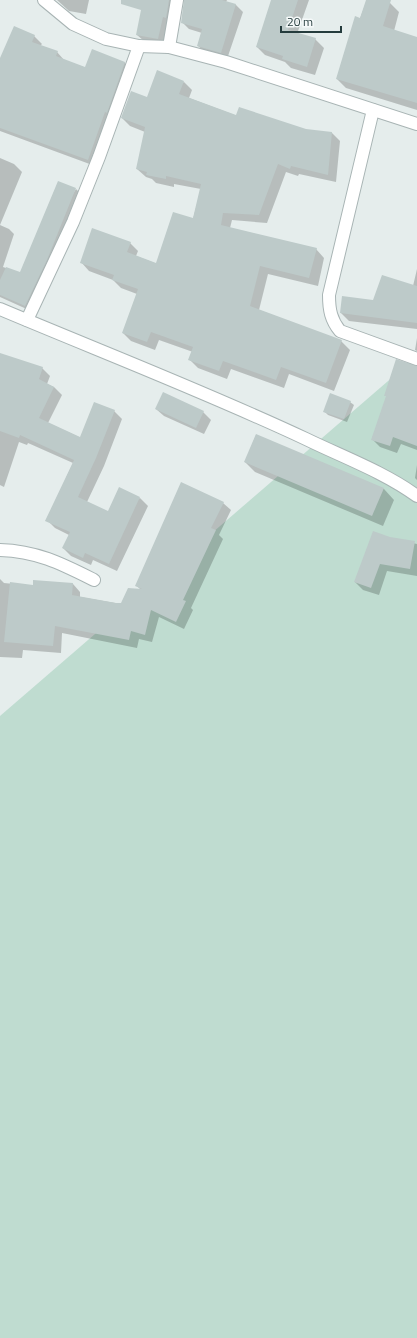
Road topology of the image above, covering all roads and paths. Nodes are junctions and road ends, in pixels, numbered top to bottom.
1 (44, 0) edge
2 (177, 0) edge
3 (139, 46) junction
4 (169, 47) junction
5 (373, 110) junction
6 (417, 124) edge
7 (0, 309) edge
8 (27, 320) junction
9 (417, 359) edge
10 (417, 496) edge
11 (0, 550) edge
12 (94, 580) dead end

1 - 3 street
2 - 4 street
3 - 4 street
3 - 8 street
4 - 5 street
5 - 6 street
5 - 9 street
7 - 8 street
8 - 10 street
11 - 12 street

